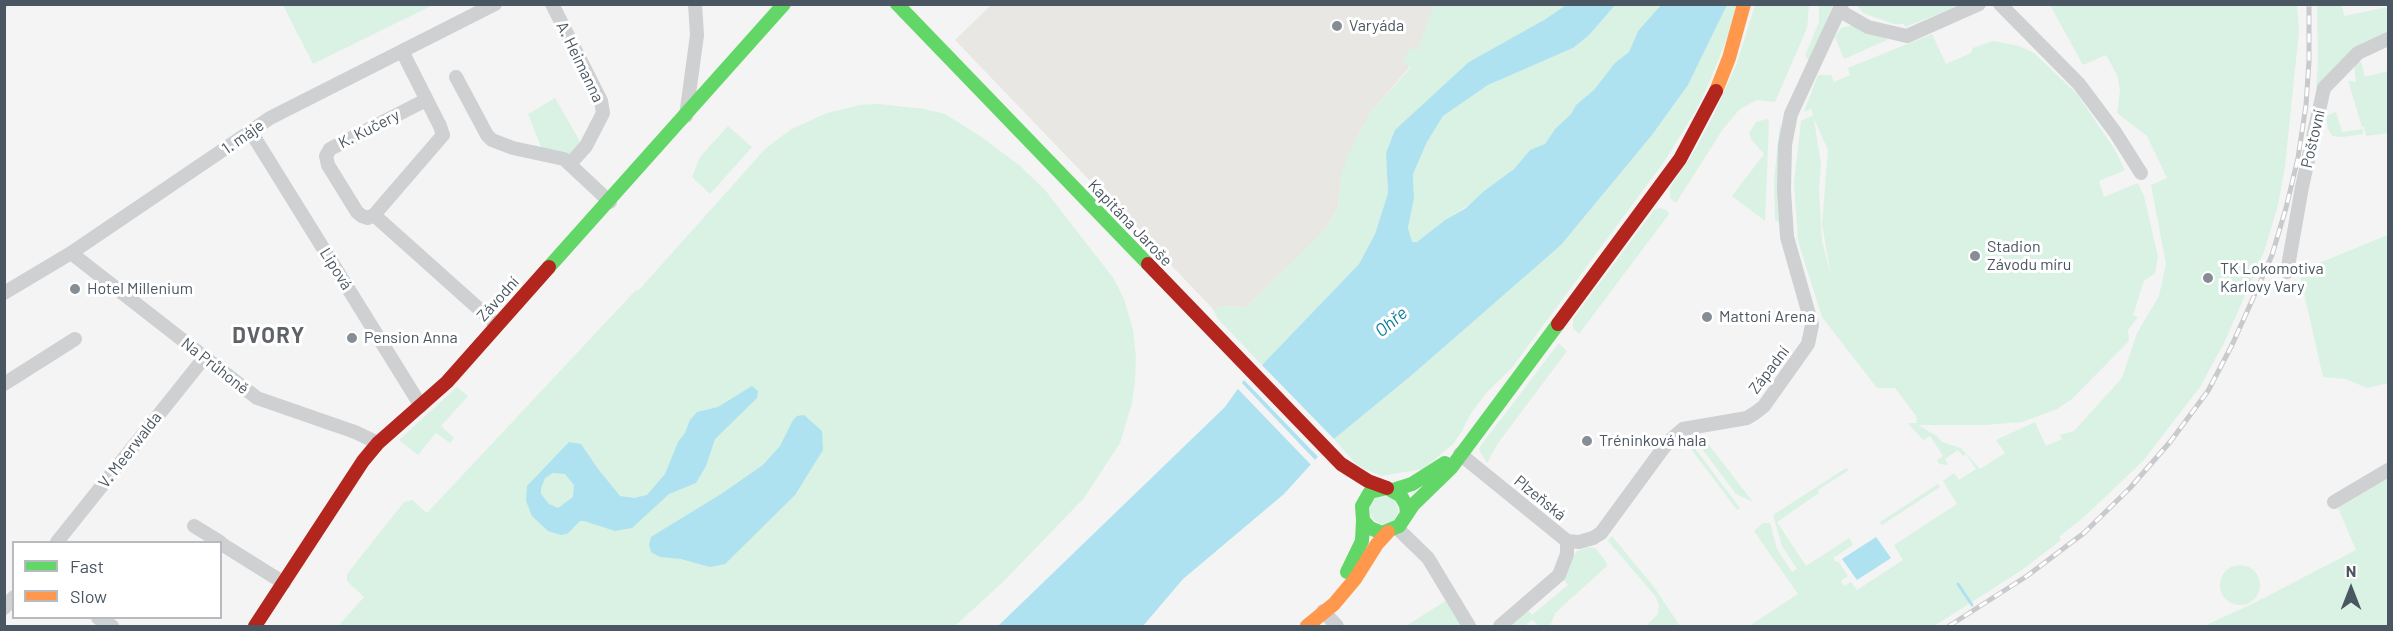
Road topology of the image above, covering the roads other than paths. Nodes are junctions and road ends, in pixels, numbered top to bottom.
1 (495, 4) edge
2 (552, 4) edge
3 (695, 4) edge
4 (784, 4) edge
5 (897, 4) edge
6 (1978, 4) edge
7 (2000, 4) edge
8 (1744, 7) edge
9 (1841, 7) edge
10 (2388, 39) edge
11 (402, 51) junction
12 (456, 77) dead end
13 (426, 100) junction
14 (686, 116) junction
15 (251, 132) junction
16 (570, 164) junction
17 (2141, 173) dead end
18 (610, 202) junction
19 (374, 215) junction
20 (71, 253) junction
21 (2287, 272) dead end
22 (4, 293) edge
23 (497, 324) junction
24 (75, 339) dead end
25 (204, 358) junction
26 (4, 384) edge
27 (421, 406) junction
28 (378, 443) junction
29 (1460, 454) junction
30 (1341, 464) junction
31 (2388, 470) edge
32 (1390, 489) junction
33 (2334, 502) dead end
34 (1362, 513) junction
35 (1407, 514) junction
36 (194, 526) dead end
37 (1393, 530) junction
38 (59, 541) edge
39 (217, 541) edge
40 (1567, 541) junction
41 (222, 544) edge
42 (284, 583) junction
43 (1323, 611) junction
44 (255, 627) edge
45 (1307, 627) edge
46 (1337, 627) edge
47 (1469, 627) edge
48 (1500, 627) edge

1 - 11 street, 1. máje
2 - 16 street, A. Heimanna
3 - 14 street
4 - 14 street, Závodní
5 - 30 street, Kapitána Jaroše
6 - 9 street, Západní
7 - 17 street
8 - 29 street
9 - 40 street, Západní
10 - 21 street, Poštovní
11 - 13 street
11 - 15 street, 1. máje
12 - 16 street
13 - 19 street
13 - 19 street, K. Kučery
14 - 18 street, Závodní
15 - 20 street, 1. máje
15 - 27 street, Lipová
16 - 18 street
18 - 23 street, Závodní
19 - 23 street, K. Kučery
20 - 22 street, 1. máje
20 - 25 street, Na Průhoně
23 - 27 street, Závodní
24 - 26 street
25 - 28 street, Na Průhoně
25 - 38 street, V. Meerwalda
27 - 28 street, Závodní
28 - 42 street, Závodní
29 - 32 street
29 - 35 street
29 - 40 street, Plzeňská
30 - 32 street, Kapitána Jaroše
30 - 34 street, Kapitána Jaroše
31 - 33 street
32 - 34 street
32 - 35 street
34 - 37 street
34 - 43 street
35 - 37 street
36 - 39 street
37 - 43 street
37 - 47 street
40 - 48 street, Plzeňská
41 - 42 street
42 - 44 street, Závodní
43 - 45 street
43 - 46 street

